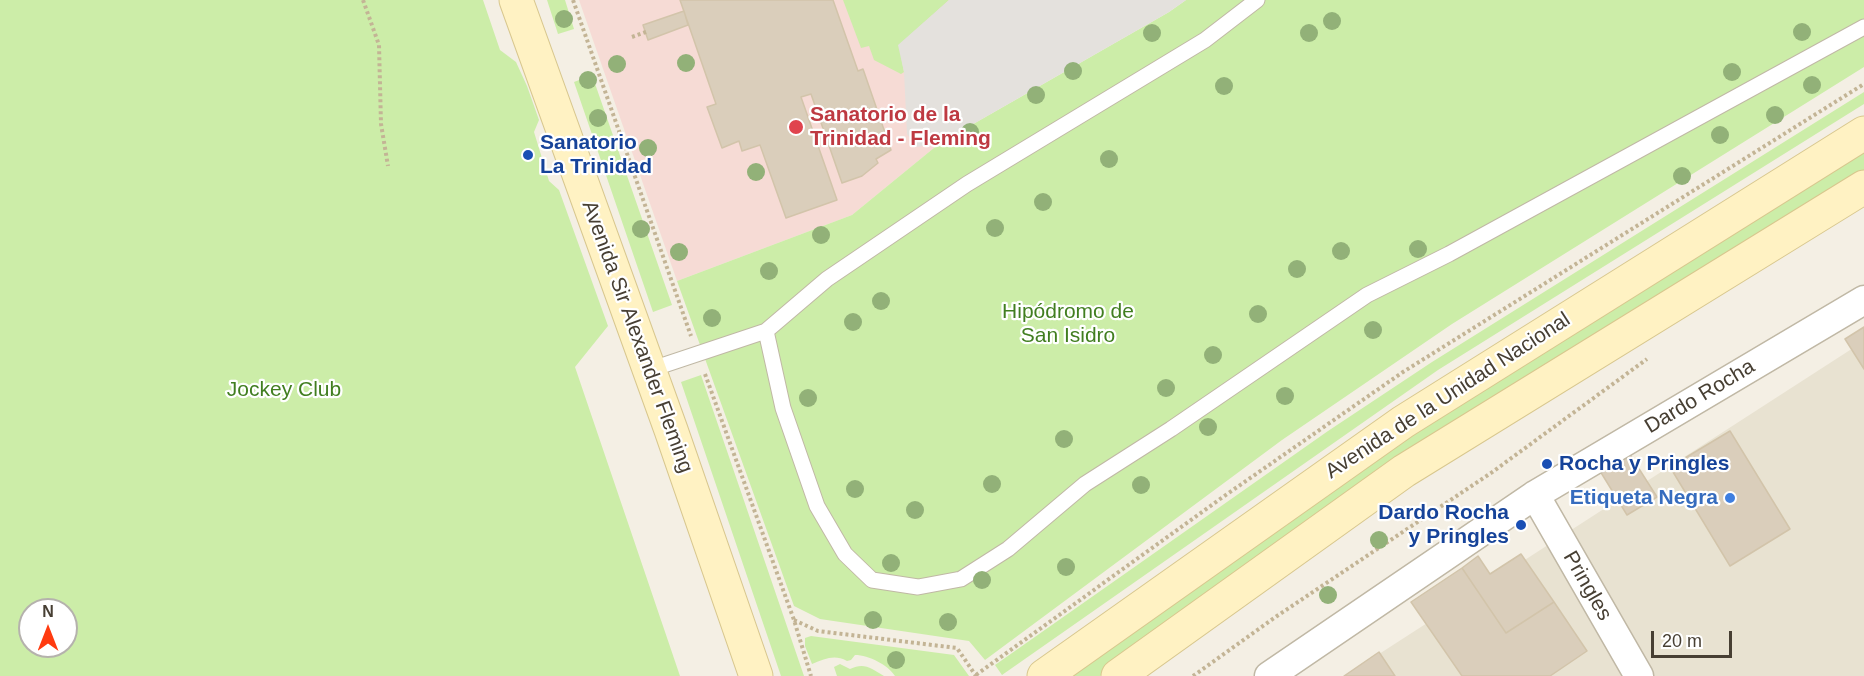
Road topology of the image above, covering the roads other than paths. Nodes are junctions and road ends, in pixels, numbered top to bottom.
1 (495, 0) edge
2 (516, 0) edge
3 (1257, 0) edge
4 (1864, 27) edge
5 (538, 61) junction
6 (1864, 133) edge
7 (1864, 187) edge
8 (1864, 300) edge
9 (766, 331) junction
10 (649, 370) junction
11 (1535, 495) junction
12 (756, 676) edge
13 (1044, 676) edge
14 (1118, 676) edge
15 (1269, 676) edge
16 (1639, 676) edge

1 - 5 main road
2 - 5 main road, Avenida Sir Alexander Fleming
3 - 9 lane
4 - 9 lane
5 - 10 main road, Avenida Sir Alexander Fleming
6 - 13 main road, Avenida de la Unidad Nacional
7 - 14 main road, Avenida de la Unidad Nacional
8 - 11 street, Dardo Rocha
9 - 10 lane
10 - 12 main road, Avenida Sir Alexander Fleming
11 - 15 street, Dardo Rocha
11 - 16 street, Pringles

